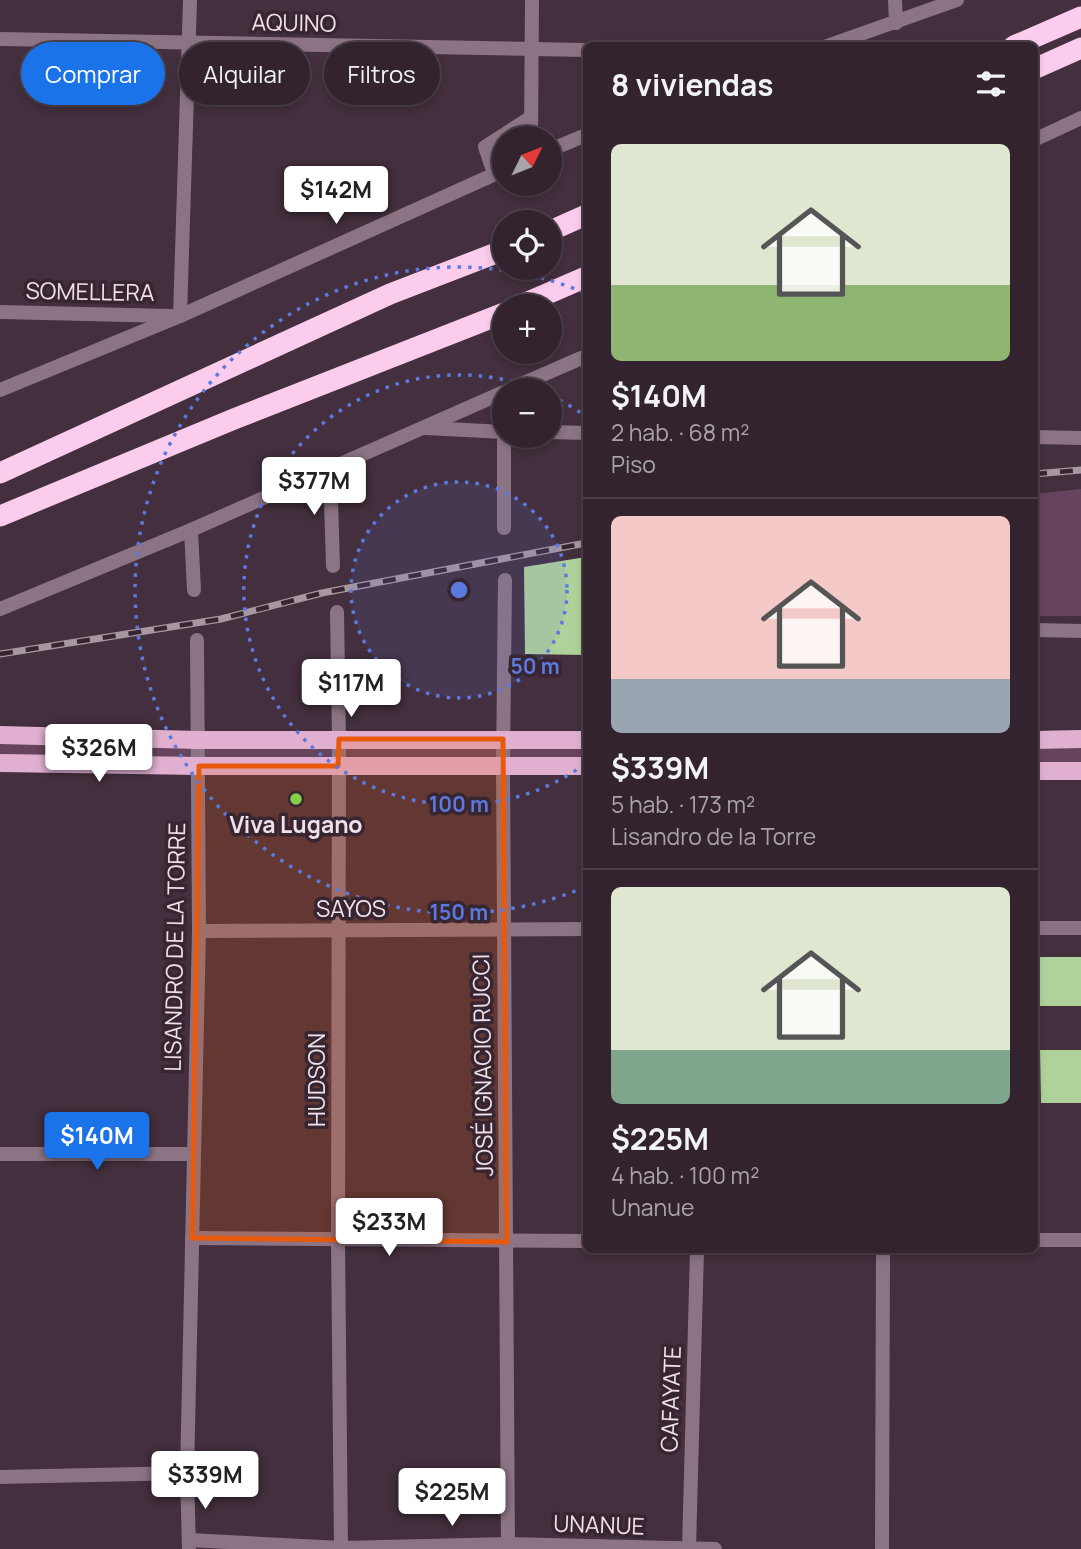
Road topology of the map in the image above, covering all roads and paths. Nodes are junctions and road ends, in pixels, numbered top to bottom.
1 (190, 0) edge
2 (532, 0) edge
3 (895, 0) edge
4 (957, 0) edge
5 (1081, 17) edge
6 (896, 23) junction
7 (0, 38) edge
8 (187, 42) joint
9 (839, 42) edge
10 (1023, 42) edge
11 (310, 45) edge
12 (1081, 48) edge
13 (530, 49) junction
14 (583, 50) edge
15 (1038, 67) edge
16 (185, 105) edge
17 (530, 118) junction
18 (1081, 118) edge
19 (518, 126) edge
20 (530, 126) edge
21 (583, 136) edge
22 (1038, 138) edge
23 (492, 142) edge
24 (562, 145) edge
25 (492, 160) edge
26 (492, 175) edge
27 (583, 216) edge
28 (562, 226) edge
29 (492, 255) edge
30 (583, 278) edge
31 (547, 294) edge
32 (0, 312) edge
33 (180, 316) junction
34 (492, 318) edge
35 (583, 361) edge
36 (541, 378) edge
37 (0, 390) edge
38 (492, 397) edge
39 (421, 428) junction
40 (492, 431) edge
41 (562, 432) edge
42 (583, 433) edge
43 (1038, 437) edge
44 (1081, 438) edge
45 (503, 448) edge
46 (330, 467) junction
47 (0, 473) edge
48 (0, 516) edge
49 (504, 528) dead end
50 (191, 530) junction
51 (334, 566) dead end
52 (505, 580) dead end
53 (194, 590) dead end
54 (0, 609) edge
55 (337, 612) dead end
56 (1038, 630) edge
57 (1081, 631) edge
58 (197, 640) dead end
59 (0, 735) edge
60 (339, 739) junction
61 (503, 739) junction
62 (1081, 739) edge
63 (200, 740) junction
64 (583, 740) edge
65 (1038, 740) edge
66 (0, 763) edge
67 (199, 766) junction
68 (338, 766) junction
69 (503, 766) junction
70 (583, 766) edge
71 (1038, 771) edge
72 (1081, 771) edge
73 (1038, 928) edge
74 (1081, 928) edge
75 (583, 929) edge
76 (339, 930) junction
77 (503, 930) junction
78 (199, 931) junction
79 (0, 1154) edge
80 (193, 1154) junction
81 (192, 1238) junction
82 (338, 1240) junction
83 (1038, 1240) edge
84 (1081, 1240) edge
85 (583, 1241) edge
86 (507, 1242) junction
87 (697, 1253) edge
88 (883, 1253) edge
89 (187, 1473) junction
90 (0, 1477) edge
91 (189, 1545) edge
92 (508, 1546) edge
93 (341, 1548) edge
94 (689, 1549) edge
95 (715, 1549) edge
96 (882, 1549) edge

1 - 8 street
2 - 13 street
3 - 6 street
4 - 6 street
5 - 10 highway
6 - 9 street
7 - 8 street, AQUINO
11 - 13 street, AQUINO
12 - 15 highway
13 - 14 street, AQUINO
13 - 17 street
16 - 33 street
17 - 19 street
17 - 20 street
18 - 22 street
21 - 24 street
23 - 25 street
26 - 33 street
27 - 28 highway
29 - 47 highway
30 - 31 highway
32 - 33 street, SOMELLERA
33 - 37 street
34 - 48 highway
35 - 36 street
38 - 39 street
39 - 40 street
39 - 46 street
41 - 42 street
43 - 44 street
45 - 49 street
46 - 50 street
46 - 51 street
50 - 53 street
50 - 54 street
52 - 61 street, JOSÉ IGNACIO RUCCI
55 - 60 street, HUDSON
56 - 57 street
58 - 63 street
59 - 63 main road
60 - 61 main road
60 - 63 main road
60 - 68 street, HUDSON
61 - 64 main road
61 - 69 street, JOSÉ IGNACIO RUCCI
62 - 65 main road
63 - 67 street, LISANDRO DE LA TORRE
66 - 67 main road
67 - 68 main road
67 - 78 street, LISANDRO DE LA TORRE
68 - 69 main road
68 - 76 street, HUDSON
69 - 70 main road
69 - 77 street, JOSÉ IGNACIO RUCCI
71 - 72 main road
73 - 74 street
75 - 77 street, SAYOS
76 - 77 street, SAYOS
76 - 78 street, SAYOS
76 - 82 street, HUDSON
77 - 86 street, JOSÉ IGNACIO RUCCI
78 - 80 street, LISANDRO DE LA TORRE
79 - 80 street
80 - 81 street, LISANDRO DE LA TORRE
81 - 82 street
81 - 89 street, LISANDRO DE LA TORRE
82 - 86 street
82 - 93 street, HUDSON
83 - 84 street
85 - 86 street
86 - 92 street, JOSÉ IGNACIO RUCCI
87 - 94 street, CAFAYATE
88 - 96 street
89 - 90 street
89 - 91 street, LISANDRO DE LA TORRE
91 - 93 street, UNANUE
92 - 93 street, UNANUE
92 - 94 street, UNANUE
94 - 95 street, UNANUE

